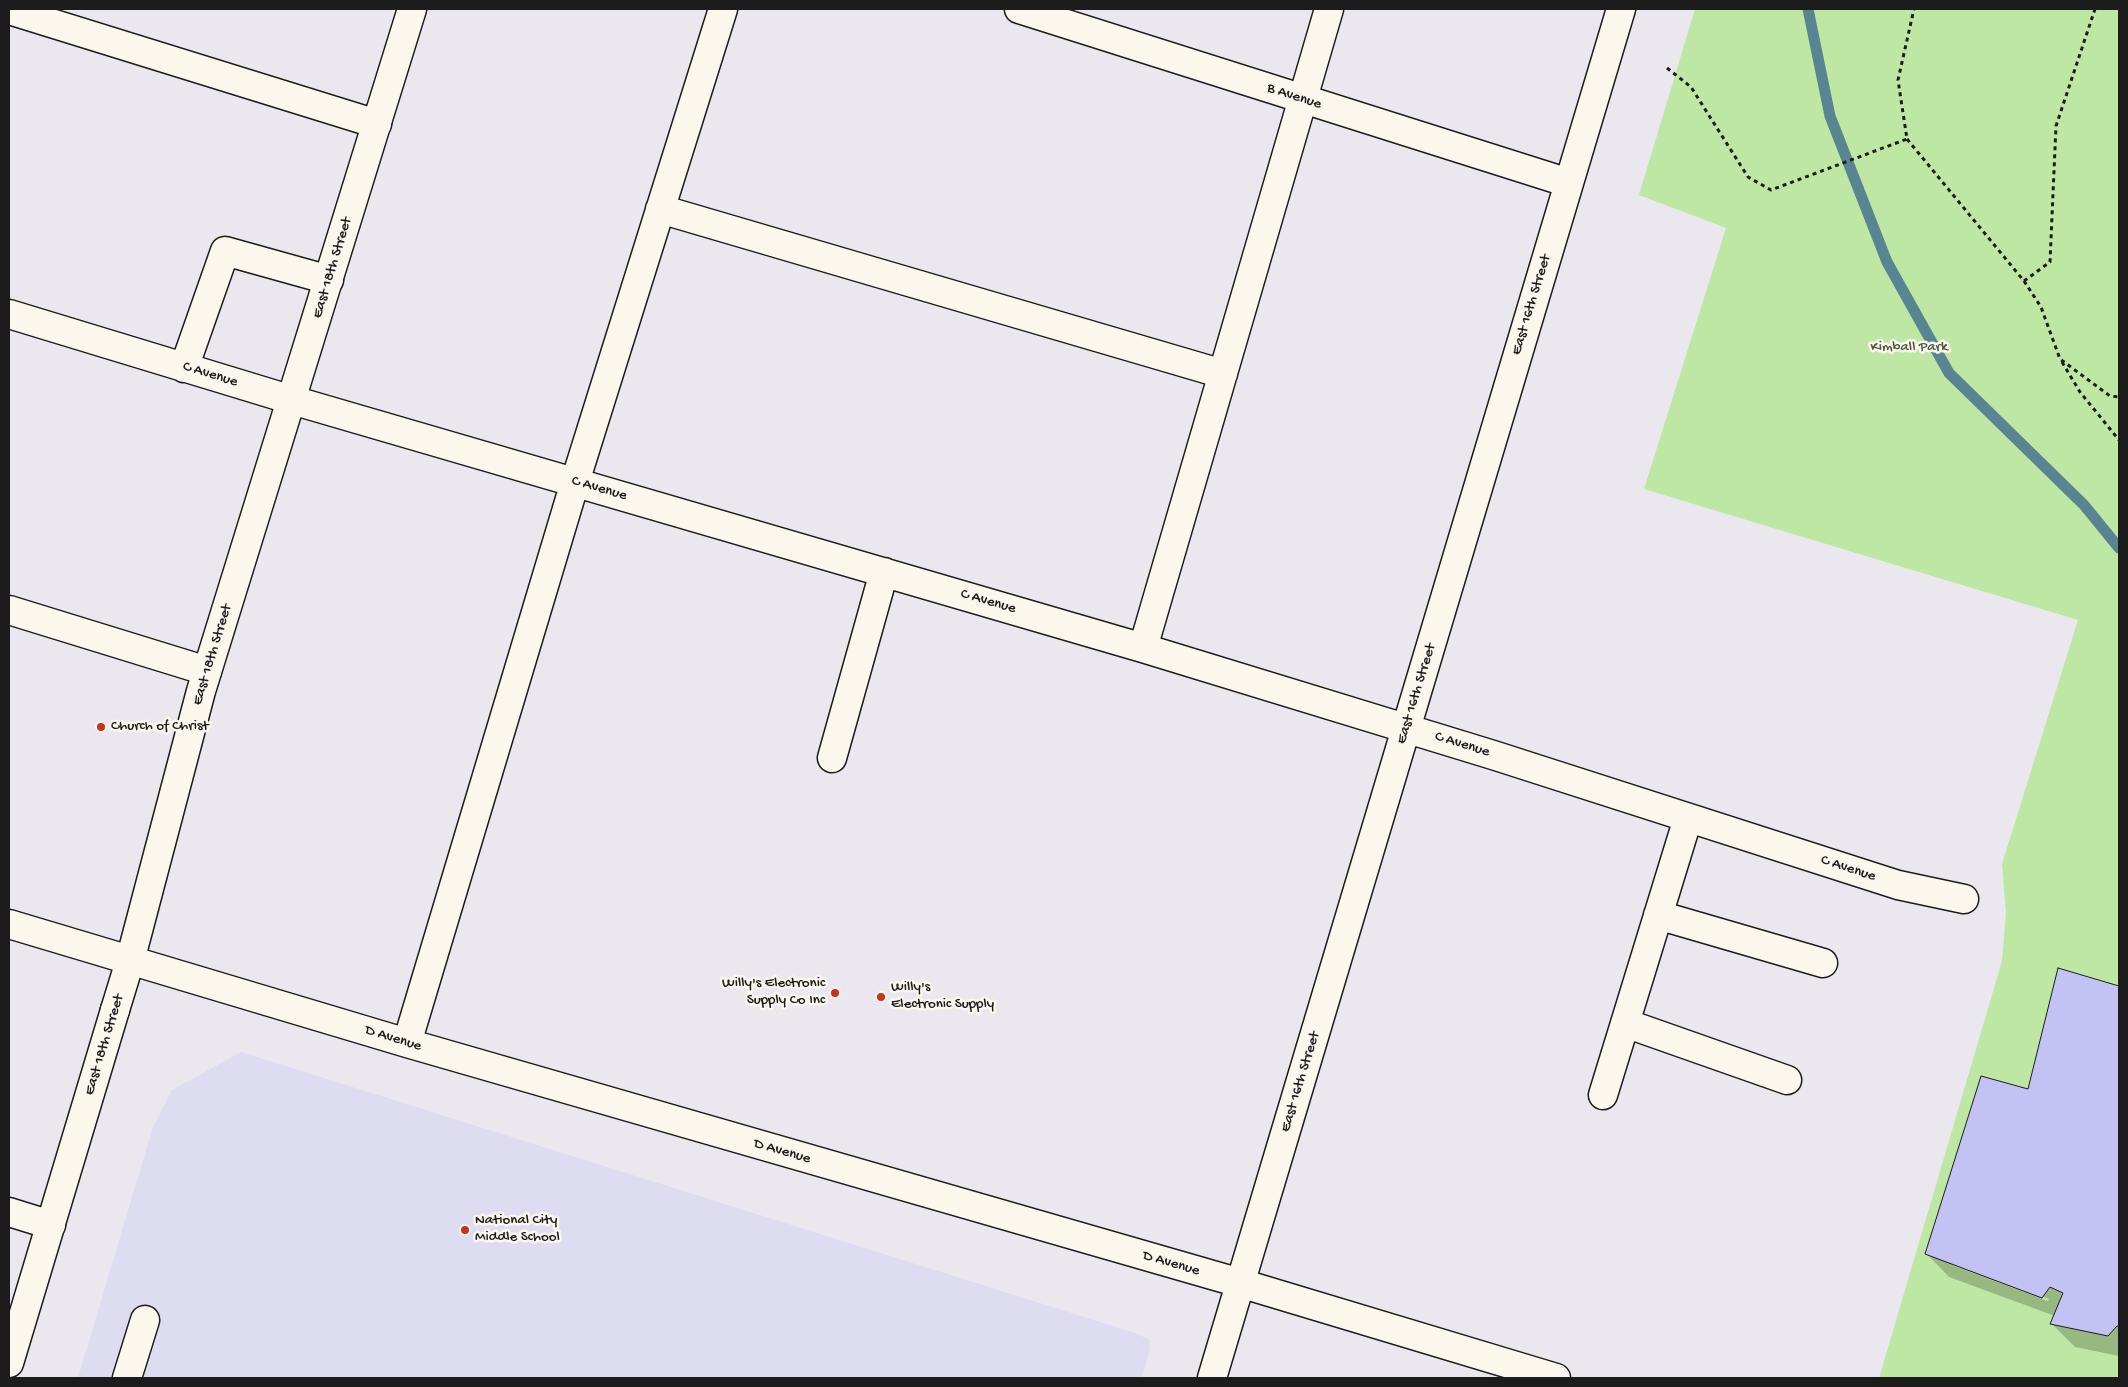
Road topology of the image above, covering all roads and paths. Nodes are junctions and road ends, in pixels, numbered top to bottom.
1 (412, 9) edge
2 (723, 9) edge
3 (1019, 9) edge
4 (1329, 9) edge
5 (1621, 9) edge
6 (1914, 9) edge
7 (2095, 9) edge
8 (9, 10) edge
9 (1667, 68) dead end
10 (1302, 100) junction
11 (376, 124) junction
12 (1907, 139) junction
13 (1569, 183) junction
14 (660, 209) junction
15 (329, 280) junction
16 (2024, 281) junction
17 (9, 314) edge
18 (2060, 359) junction
19 (184, 368) junction
20 (1223, 374) junction
21 (2119, 397) edge
22 (292, 400) junction
23 (2119, 440) edge
24 (575, 482) junction
25 (884, 572) junction
26 (9, 610) edge
27 (1143, 648) junction
28 (207, 671) junction
29 (1406, 728) junction
30 (832, 758) dead end
31 (1688, 818) junction
32 (1964, 899) dead end
33 (1658, 915) junction
34 (9, 924) edge
35 (130, 961) junction
36 (1823, 963) dead end
37 (1626, 1023) junction
38 (407, 1043) junction
39 (1787, 1080) dead end
40 (1604, 1095) dead end
41 (9, 1212) edge
42 (52, 1225) junction
43 (1240, 1283) junction
44 (145, 1320) dead end
45 (9, 1363) edge
46 (127, 1378) edge
47 (1212, 1378) edge
48 (1556, 1378) edge

1 - 11 street, East 18th Street
2 - 14 street
3 - 10 street, B Avenue
4 - 10 street
5 - 13 street, East 16th Street
6 - 12 path
7 - 16 path
8 - 11 street
9 - 12 path
10 - 13 street, B Avenue
10 - 20 street
11 - 15 street, East 18th Street
12 - 16 path
13 - 29 street, East 16th Street
14 - 20 street
14 - 24 street
15 - 19 street
15 - 22 street, East 18th Street
16 - 18 path
17 - 19 street, C Avenue
18 - 21 path
18 - 23 path
19 - 22 street, C Avenue
20 - 27 street
22 - 24 street, C Avenue
22 - 28 street, East 18th Street
24 - 25 street, C Avenue
24 - 38 street
25 - 27 street, C Avenue
25 - 30 street
26 - 28 street
27 - 29 street, C Avenue
28 - 35 street, East 18th Street
29 - 31 street, C Avenue
29 - 43 street, East 16th Street
31 - 32 street, C Avenue
31 - 33 street
33 - 36 street
33 - 37 street
34 - 35 street, D Avenue
35 - 38 street, D Avenue
35 - 42 street, East 18th Street
37 - 39 street
37 - 40 street
38 - 43 street, D Avenue
41 - 42 street
42 - 45 street, East 18th Street
43 - 47 street, East 16th Street
43 - 48 street, D Avenue
44 - 46 street

